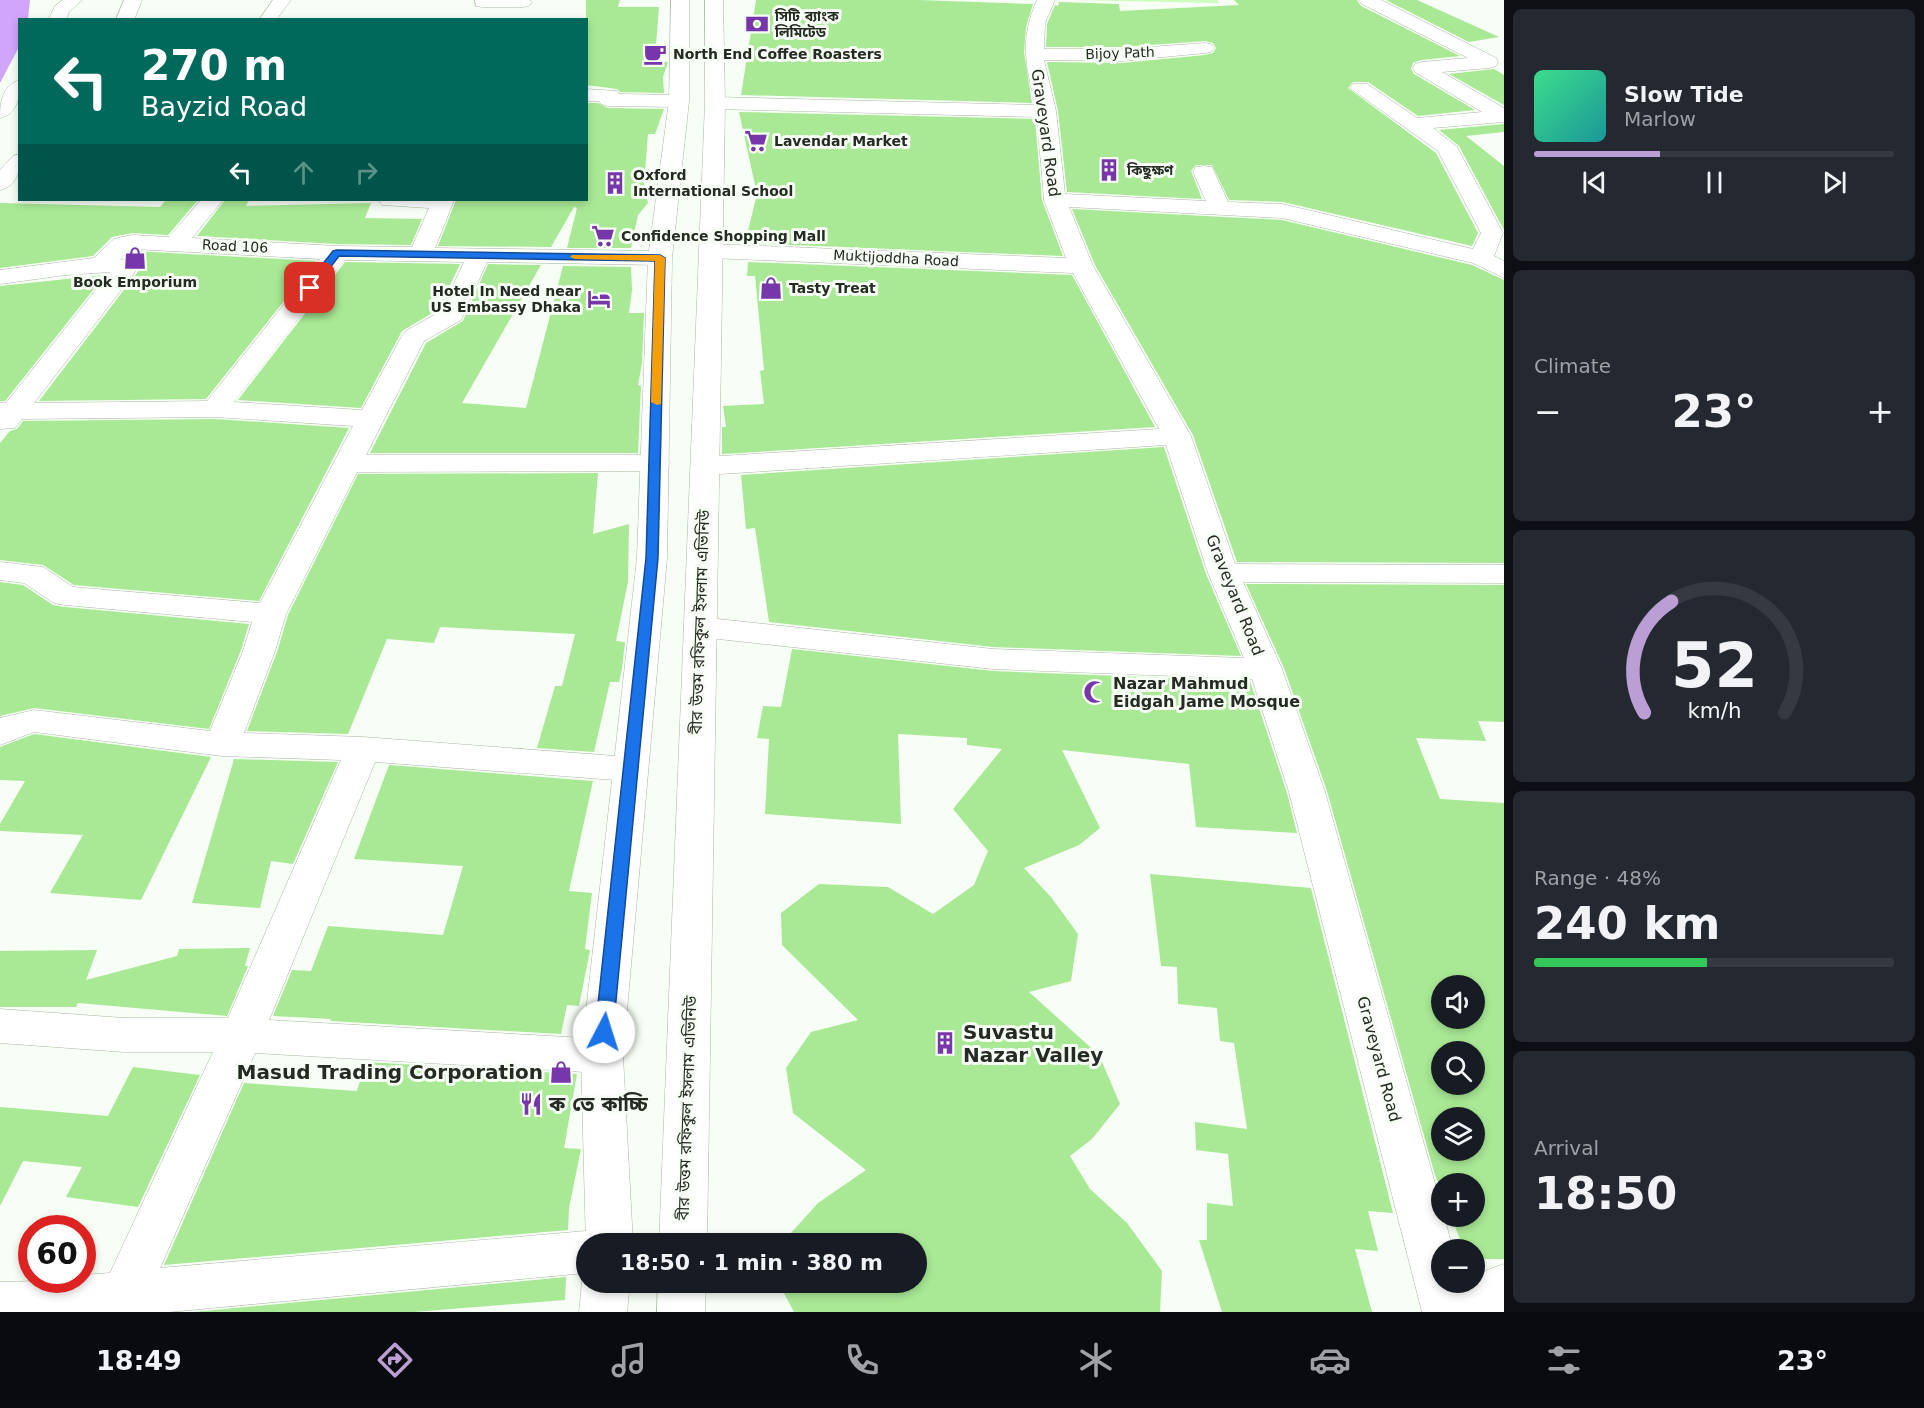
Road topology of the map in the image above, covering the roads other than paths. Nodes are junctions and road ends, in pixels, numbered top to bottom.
1 (73, 0) edge
2 (133, 0) edge
3 (282, 0) edge
4 (680, 0) edge
5 (714, 0) edge
6 (1022, 0) edge
7 (1046, 0) edge
8 (1368, 0) edge
9 (523, 1) edge
10 (482, 2) dead end
11 (58, 18) edge
12 (125, 18) edge
13 (268, 18) edge
14 (516, 18) edge
15 (1205, 48) dead end
16 (1034, 54) junction
17 (1359, 88) dead end
18 (18, 89) edge
19 (588, 95) edge
20 (678, 101) junction
21 (716, 103) junction
22 (1046, 111) junction
23 (0, 112) edge
24 (1504, 116) edge
25 (1415, 124) junction
26 (18, 162) edge
27 (1204, 172) dead end
28 (0, 184) edge
29 (1055, 200) junction
30 (211, 201) edge
31 (443, 201) edge
32 (1220, 208) junction
33 (175, 244) junction
34 (711, 252) junction
35 (337, 253) junction
36 (421, 254) junction
37 (479, 255) junction
38 (660, 258) junction
39 (1481, 258) junction
40 (101, 264) junction
41 (1082, 266) junction
42 (1504, 271) edge
43 (0, 277) edge
44 (215, 409) junction
45 (4, 416) edge
46 (372, 419) junction
47 (1178, 436) junction
48 (656, 463) junction
49 (346, 464) junction
50 (705, 466) junction
51 (0, 571) edge
52 (1223, 573) junction
53 (1504, 574) edge
54 (270, 614) junction
55 (700, 627) junction
56 (1265, 669) junction
57 (0, 733) edge
58 (222, 744) junction
59 (363, 749) junction
60 (629, 769) junction
61 (0, 1026) edge
62 (242, 1035) junction
63 (602, 1056) junction
64 (609, 1233) edge
65 (683, 1233) edge
66 (576, 1253) edge
67 (1504, 1286) edge
68 (125, 1293) junction
69 (605, 1293) edge
70 (682, 1293) edge
71 (0, 1305) edge
72 (603, 1312) edge
73 (681, 1312) edge
74 (1446, 1312) edge
75 (1469, 1312) edge

1 - 11 street
2 - 12 street
3 - 13 street
4 - 20 street
5 - 21 street, বীর উত্তম রফিকুল ইসলাম এভিনিউ
6 - 7 street
7 - 16 street, Graveyard Road
8 - 24 street
9 - 10 street
9 - 14 street
15 - 16 street, Bijoy Path
16 - 22 street, Graveyard Road
17 - 25 street
18 - 23 street
19 - 20 street
20 - 38 street
21 - 22 street
21 - 34 street, বীর উত্তম রফিকুল ইসলাম এভিনিউ
22 - 29 street, Graveyard Road
24 - 25 street
25 - 39 street
26 - 28 street
27 - 32 street
29 - 32 street
29 - 41 street, Graveyard Road
30 - 33 street
31 - 36 street
32 - 39 street
33 - 35 street, Road 106
33 - 40 street, Road 106
34 - 41 street, Muktijoddha Road
34 - 50 street, বীর উত্তম রফিকুল ইসলাম এভিনিউ
35 - 36 street, Road 106
35 - 44 street
36 - 37 street, Road 106
37 - 38 street, Road 106
37 - 46 street
38 - 48 street
39 - 42 street
40 - 43 street
40 - 45 street
41 - 47 street, Graveyard Road
44 - 45 street
44 - 46 street
46 - 49 street
47 - 50 street
47 - 52 street, Graveyard Road
48 - 49 street
48 - 60 street
49 - 54 street
50 - 55 street, বীর উত্তম রফিকুল ইসলাম এভিনিউ
51 - 54 street
52 - 53 street
52 - 56 street, Graveyard Road
54 - 58 street
55 - 56 street
55 - 65 street, বীর উত্তম রফিকুল ইসলাম এভিনিউ
56 - 74 street, Graveyard Road
57 - 58 street
58 - 59 street
59 - 60 street
59 - 62 street
60 - 63 street
61 - 62 street
62 - 63 street
62 - 68 street
63 - 64 street
66 - 68 street
67 - 75 street
68 - 71 street
69 - 72 street
70 - 73 street

